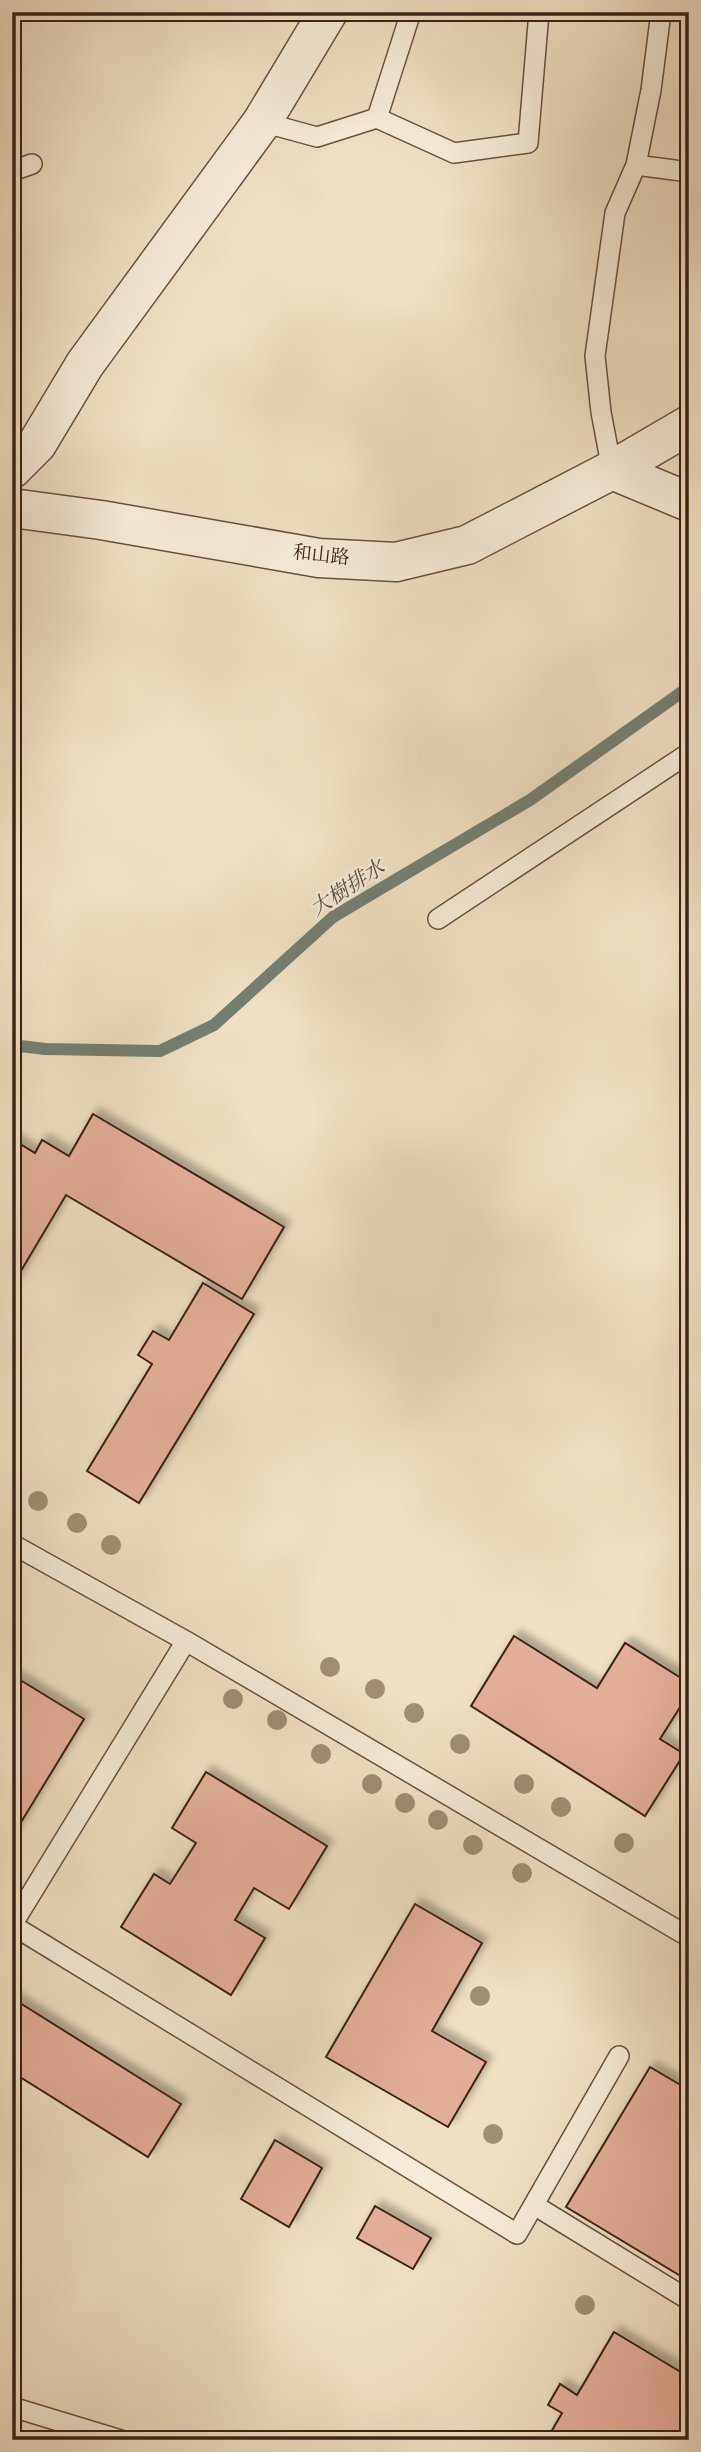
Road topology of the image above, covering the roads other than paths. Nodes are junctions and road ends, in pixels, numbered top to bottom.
1 (411, 12) edge
2 (539, 12) edge
3 (661, 12) edge
4 (317, 17) edge
5 (377, 118) junction
6 (261, 122) junction
7 (32, 164) dead end
8 (636, 165) junction
9 (12, 171) edge
10 (689, 172) edge
11 (689, 425) edge
12 (12, 469) edge
13 (612, 470) junction
14 (689, 502) edge
15 (12, 508) edge
16 (689, 753) edge
17 (438, 919) dead end
18 (12, 1544) edge
19 (186, 1641) junction
20 (12, 1925) edge
21 (689, 1937) edge
22 (619, 2056) dead end
23 (534, 2205) junction
24 (689, 2300) edge
25 (12, 2407) edge
26 (121, 2440) edge

1 - 5 lane
2 - 5 lane
3 - 8 lane
4 - 6 street
5 - 6 lane
6 - 12 street
7 - 9 lane
8 - 10 lane
8 - 13 lane
11 - 13 street, 和山路
13 - 14 street
13 - 15 street, 和山路
16 - 17 lane
18 - 19 lane
19 - 20 lane
19 - 21 lane
20 - 23 lane
22 - 23 lane
23 - 24 lane
25 - 26 lane

